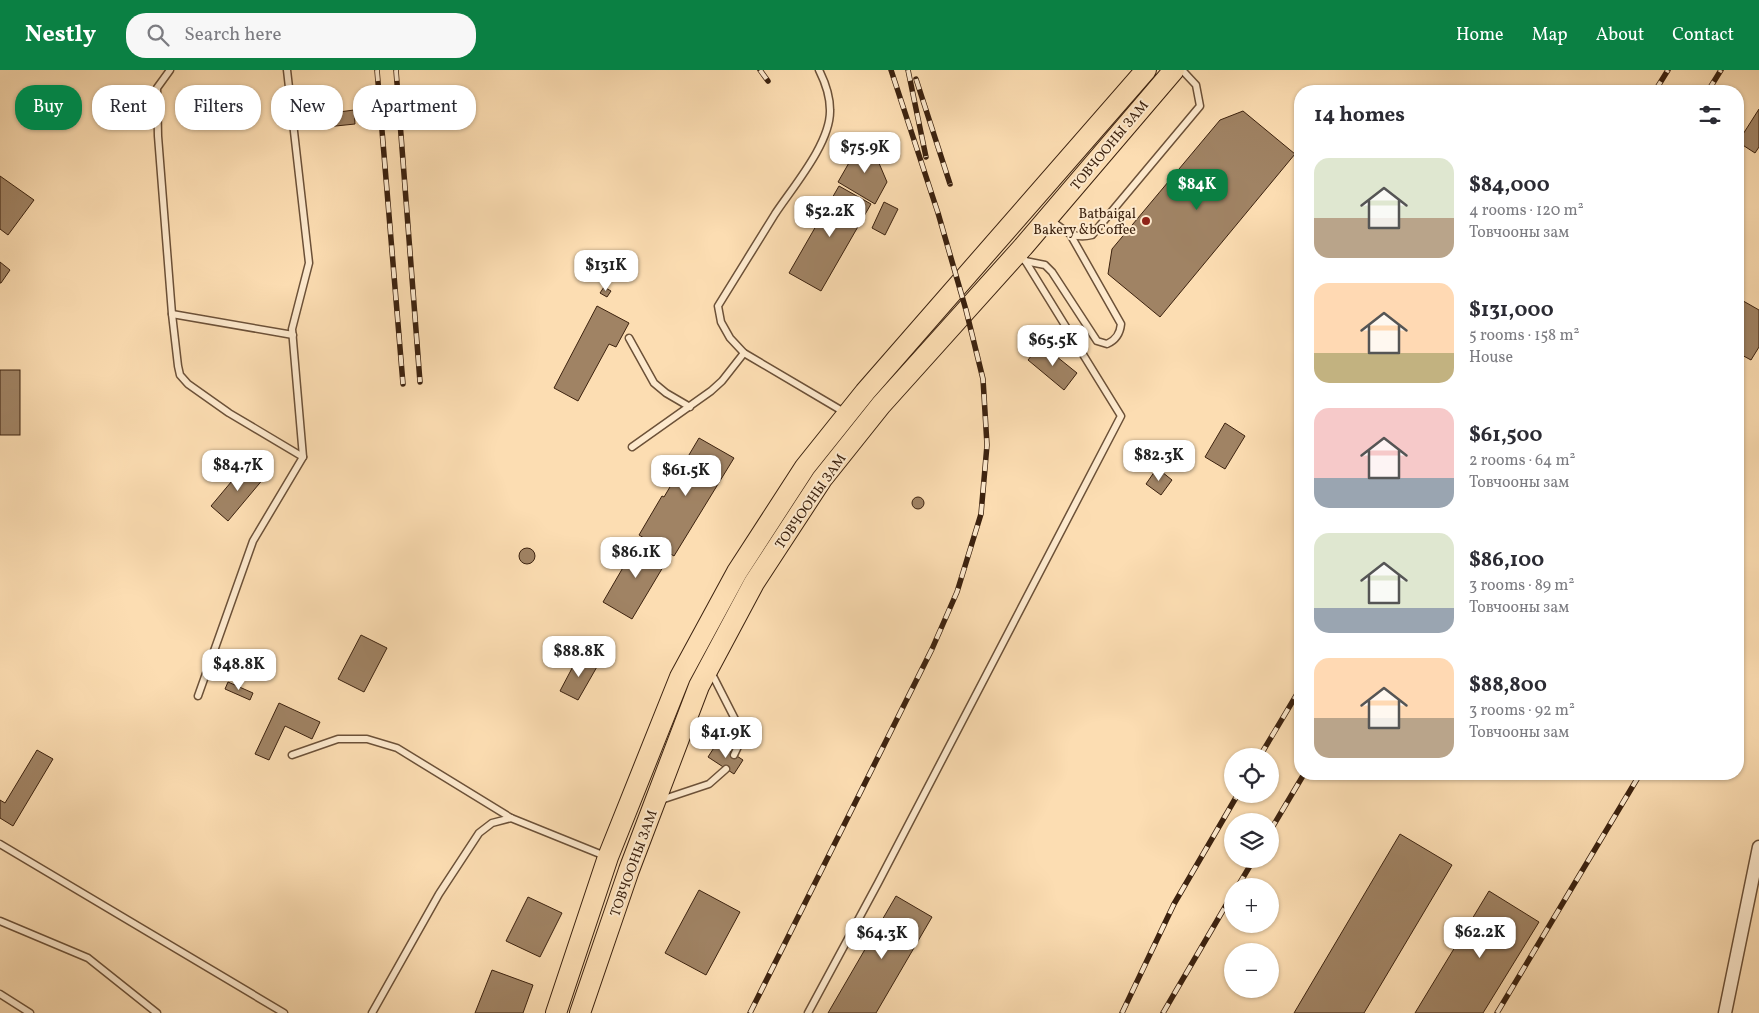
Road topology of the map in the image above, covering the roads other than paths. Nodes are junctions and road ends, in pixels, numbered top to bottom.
1 (170, 70) edge
2 (288, 70) edge
3 (819, 70) edge
4 (1146, 70) edge
5 (1174, 70) edge
6 (1182, 70) edge
7 (1048, 218) junction
8 (1070, 234) junction
9 (1022, 256) junction
10 (172, 314) junction
11 (293, 335) junction
12 (629, 338) dead end
13 (744, 353) junction
14 (690, 406) junction
15 (848, 414) junction
16 (632, 447) dead end
17 (303, 457) junction
18 (709, 668) junction
19 (198, 696) dead end
20 (292, 755) dead end
21 (734, 755) dead end
22 (726, 769) dead end
23 (655, 802) junction
24 (511, 818) junction
25 (0, 844) edge
26 (1759, 847) edge
27 (608, 857) junction
28 (0, 921) edge
29 (0, 994) edge
30 (30, 1013) edge
31 (157, 1013) edge
32 (284, 1013) edge
33 (372, 1013) edge
34 (556, 1013) edge
35 (580, 1013) edge
36 (808, 1013) edge
37 (1725, 1013) edge

1 - 10 lane
2 - 11 lane
3 - 13 lane
4 - 15 highway, ТОВЧООНЫ ЗАМ
5 - 7 highway, ТОВЧООНЫ ЗАМ
6 - 8 lane
7 - 8 lane
7 - 9 highway, ТОВЧООНЫ ЗАМ
8 - 9 lane
9 - 18 highway, ТОВЧООНЫ ЗАМ
9 - 36 lane
10 - 11 lane
10 - 17 lane
11 - 17 lane
12 - 14 lane
13 - 14 lane
13 - 15 lane
14 - 16 lane
15 - 27 highway, ТОВЧООНЫ ЗАМ
17 - 19 lane
18 - 21 lane
18 - 23 highway, ТОВЧООНЫ ЗАМ
20 - 24 lane
22 - 23 lane
23 - 35 highway, ТОВЧООНЫ ЗАМ
24 - 27 lane
24 - 33 lane
25 - 32 lane
26 - 37 street
27 - 34 highway, ТОВЧООНЫ ЗАМ
28 - 31 lane
29 - 30 lane

